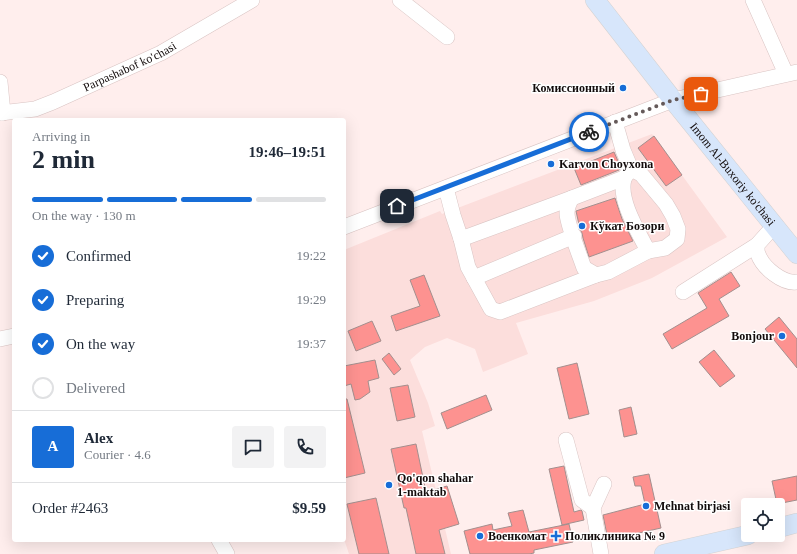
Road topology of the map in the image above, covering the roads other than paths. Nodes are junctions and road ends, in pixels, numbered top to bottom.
1 (252, 0) edge
2 (400, 0) edge
3 (595, 0) edge
4 (753, 0) edge
5 (447, 37) dead end
6 (792, 73) edge
7 (0, 82) edge
8 (673, 100) junction
9 (1, 113) edge
10 (36, 114) edge
11 (615, 122) junction
12 (628, 174) junction
13 (446, 188) junction
14 (572, 198) junction
15 (346, 226) edge
16 (774, 226) junction
17 (574, 236) junction
18 (461, 239) junction
19 (757, 245) junction
20 (648, 251) junction
21 (797, 254) edge
22 (596, 275) junction
23 (474, 278) junction
24 (797, 282) edge
25 (683, 292) dead end
26 (12, 336) edge
27 (0, 339) edge
28 (566, 440) dead end
29 (604, 484) dead end
30 (593, 508) junction
31 (797, 523) edge
32 (785, 526) edge
33 (741, 537) edge
34 (220, 542) edge
35 (227, 554) edge
36 (601, 554) edge
37 (664, 554) edge

1 - 10 street, Parpashabof ko'chasi
2 - 5 street
3 - 8 main road, Imom Al-Buxoriy ko'chasi
4 - 6 street
6 - 8 street
7 - 9 street
8 - 11 street
8 - 16 main road, Imom Al-Buxoriy ko'chasi
9 - 10 street, Parpashabof ko'chasi
11 - 12 street
11 - 13 street
12 - 14 street
12 - 20 street
12 - 20 street
13 - 15 street
13 - 18 street
14 - 17 street
14 - 18 street
16 - 19 street
16 - 21 main road, Imom Al-Buxoriy ko'chasi
17 - 22 street
17 - 23 street
18 - 23 street
19 - 24 street
19 - 25 street
20 - 22 street
22 - 23 street
26 - 27 street
28 - 30 street
29 - 30 street
30 - 36 street
31 - 32 main road
33 - 37 main road
34 - 35 street

